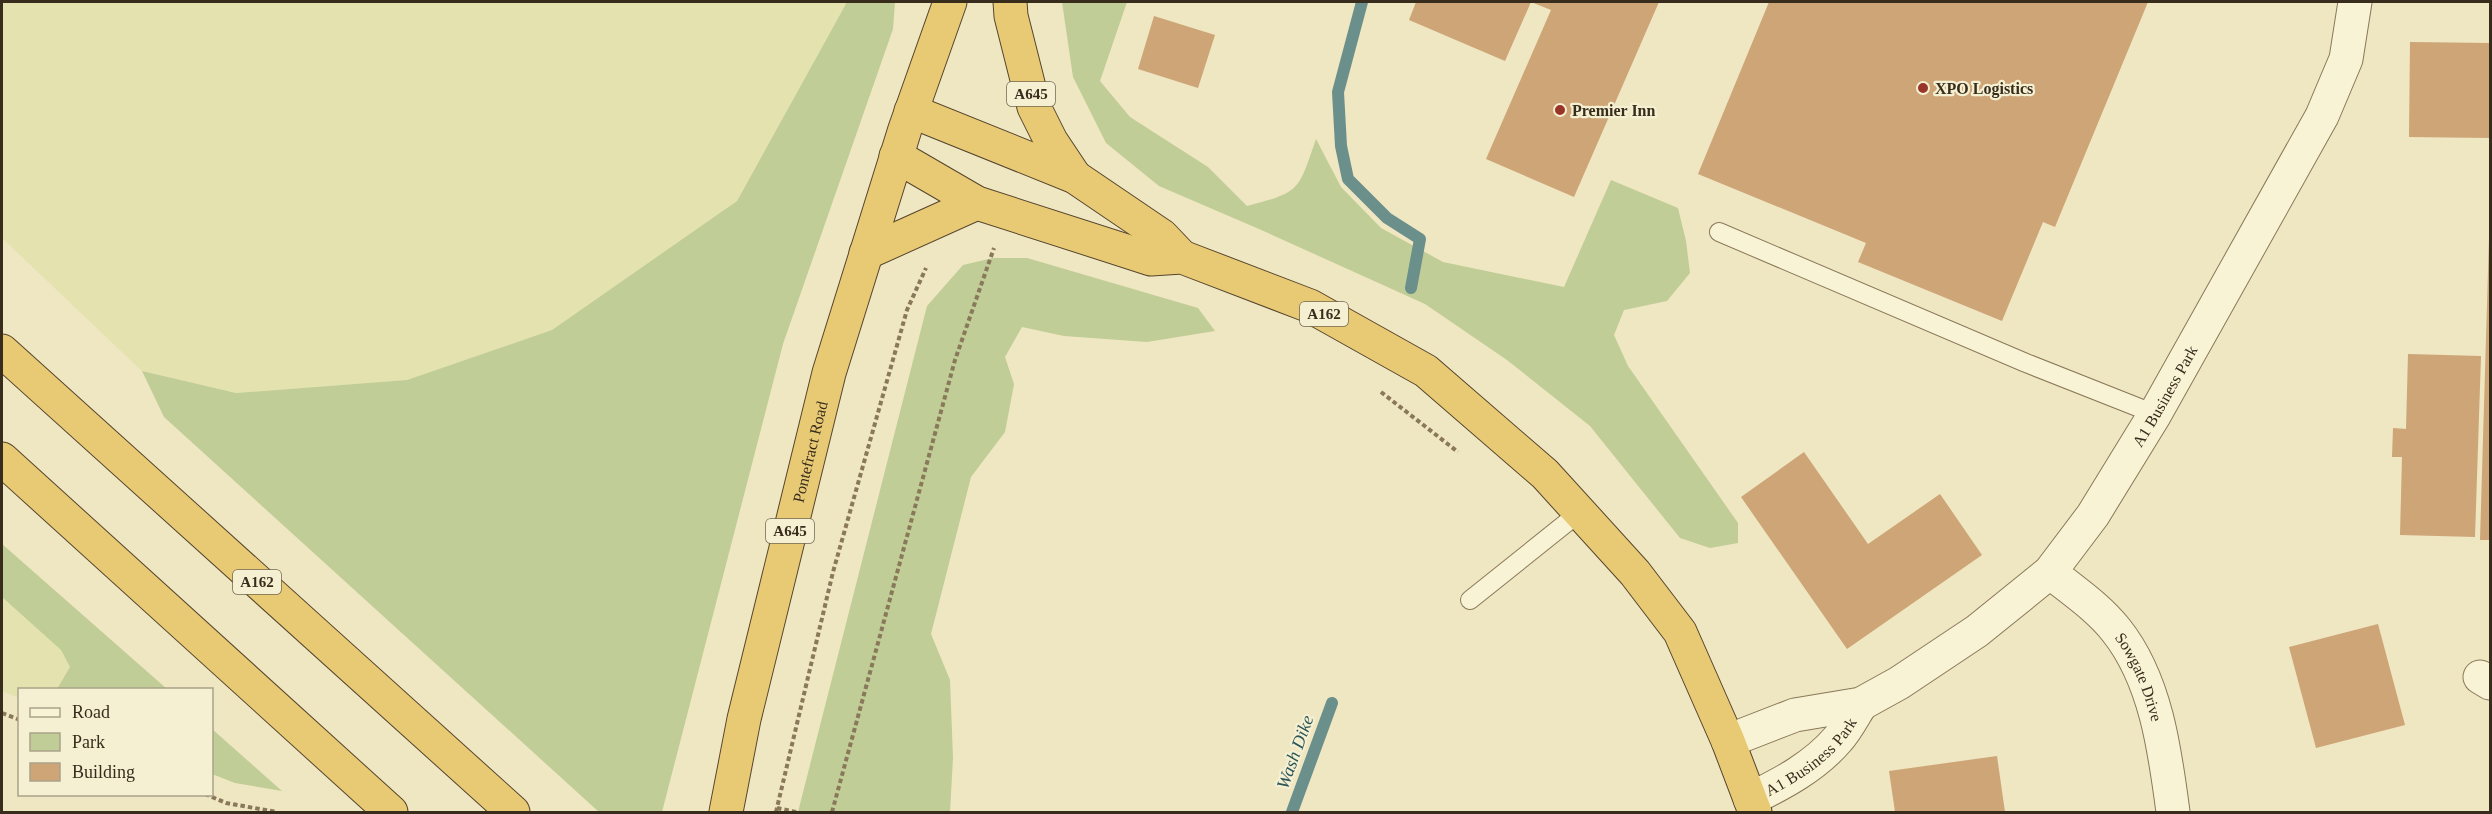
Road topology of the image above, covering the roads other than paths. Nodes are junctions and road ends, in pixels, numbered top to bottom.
1 (950, 2) edge
2 (1010, 2) edge
3 (2355, 2) edge
4 (904, 132) junction
5 (1075, 177) junction
6 (977, 203) junction
7 (1719, 232) dead end
8 (866, 253) junction
9 (1182, 257) junction
10 (2, 351) edge
11 (2155, 414) junction
12 (2, 459) edge
13 (1580, 512) junction
14 (2050, 572) junction
15 (1470, 600) dead end
16 (1861, 704) junction
17 (1728, 741) junction
18 (1752, 806) edge
19 (391, 813) edge
20 (513, 813) edge
21 (726, 813) edge
22 (2173, 813) edge

1 - 4 highway, A645
2 - 5 highway, A645
3 - 11 street, A1 Business Park
4 - 5 highway, A162
4 - 6 highway, A162
4 - 8 highway, Pontefract Road / A645
5 - 9 highway, A162
6 - 8 highway
6 - 9 highway, A162
7 - 11 lane
8 - 21 highway, Pontefract Road / A645
9 - 13 highway, A162
10 - 20 highway, A162
11 - 14 street, A1 Business Park
12 - 19 highway
13 - 15 lane
13 - 17 highway, A162
14 - 16 street, A1 Business Park
14 - 22 street, Sowgate Drive
16 - 17 street, A1 Business Park
16 - 18 street, A1 Business Park
17 - 18 highway, A162

